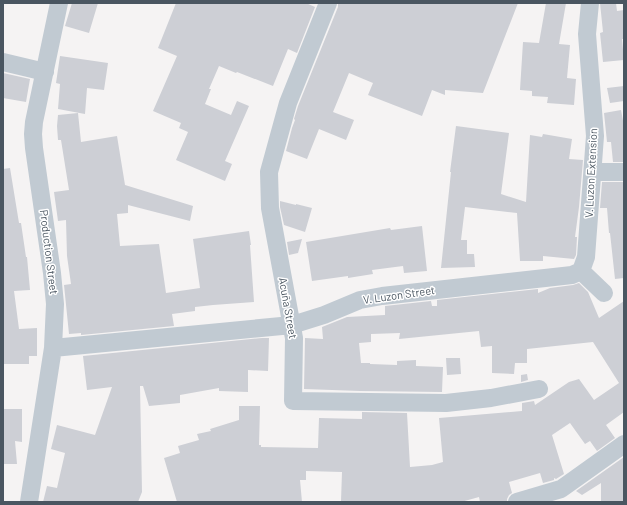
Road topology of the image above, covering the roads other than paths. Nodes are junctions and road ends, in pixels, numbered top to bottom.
1 (59, 3) edge
2 (328, 3) edge
3 (590, 3) edge
4 (3, 62) edge
5 (45, 72) junction
6 (593, 172) junction
7 (624, 172) edge
8 (580, 271) junction
9 (604, 293) dead end
10 (292, 325) junction
11 (53, 348) junction
12 (540, 389) dead end
13 (624, 444) edge
14 (29, 502) edge
15 (517, 502) edge

1 - 5 street, Production Street
2 - 10 street, Acuña Street
3 - 6 street, V. Luzon Extension
4 - 5 street
5 - 11 street, Production Street
6 - 7 street
6 - 8 street, V. Luzon Extension
8 - 9 street
8 - 10 street, V. Luzon Street
10 - 11 street, V. Luzon Street
10 - 12 street, Acuña Street
11 - 14 street, Production Street
13 - 15 street

